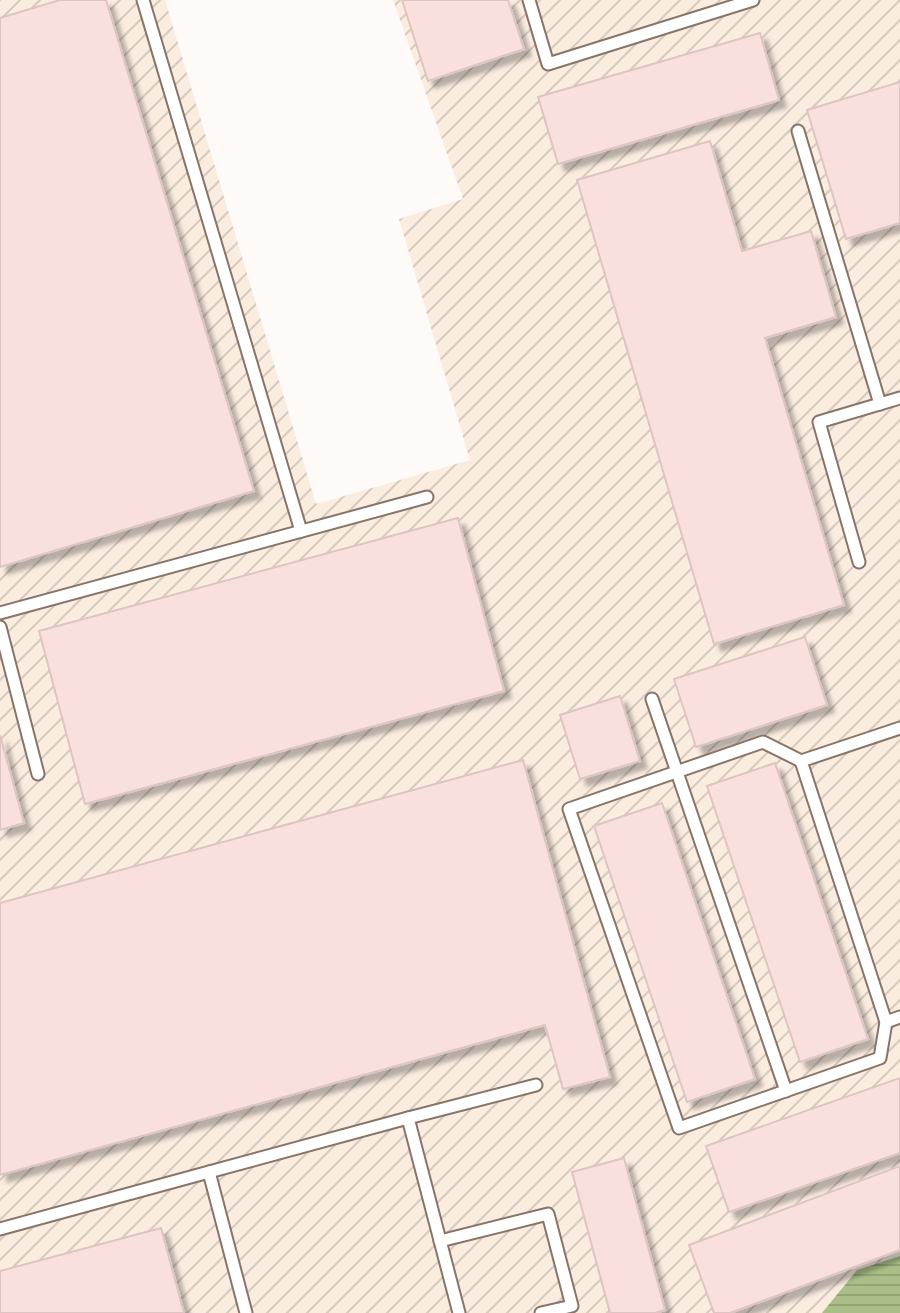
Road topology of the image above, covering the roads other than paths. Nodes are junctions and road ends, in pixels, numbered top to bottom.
1 (143, 0) edge
2 (529, 0) edge
3 (753, 0) edge
4 (798, 131) dead end
5 (900, 398) edge
6 (880, 404) junction
7 (427, 497) dead end
8 (301, 531) junction
9 (859, 562) dead end
10 (0, 613) edge
11 (0, 627) edge
12 (652, 699) dead end
13 (900, 728) edge
14 (801, 761) junction
15 (677, 771) junction
16 (38, 774) dead end
17 (900, 1017) edge
18 (886, 1022) junction
19 (536, 1085) dead end
20 (786, 1091) junction
21 (408, 1118) junction
22 (209, 1172) junction
23 (0, 1229) edge
24 (440, 1241) junction
25 (246, 1313) edge
26 (459, 1313) edge
27 (541, 1313) edge

1 - 8 lane
2 - 3 lane
4 - 6 lane
5 - 6 lane
6 - 9 lane
7 - 8 lane
8 - 10 lane
11 - 16 lane
12 - 15 lane
13 - 14 lane
14 - 15 lane
14 - 18 lane
15 - 20 lane
15 - 20 lane
17 - 18 lane
18 - 20 lane
19 - 21 lane
21 - 22 lane
21 - 24 lane
22 - 23 lane
22 - 25 lane
24 - 26 lane
24 - 27 lane

